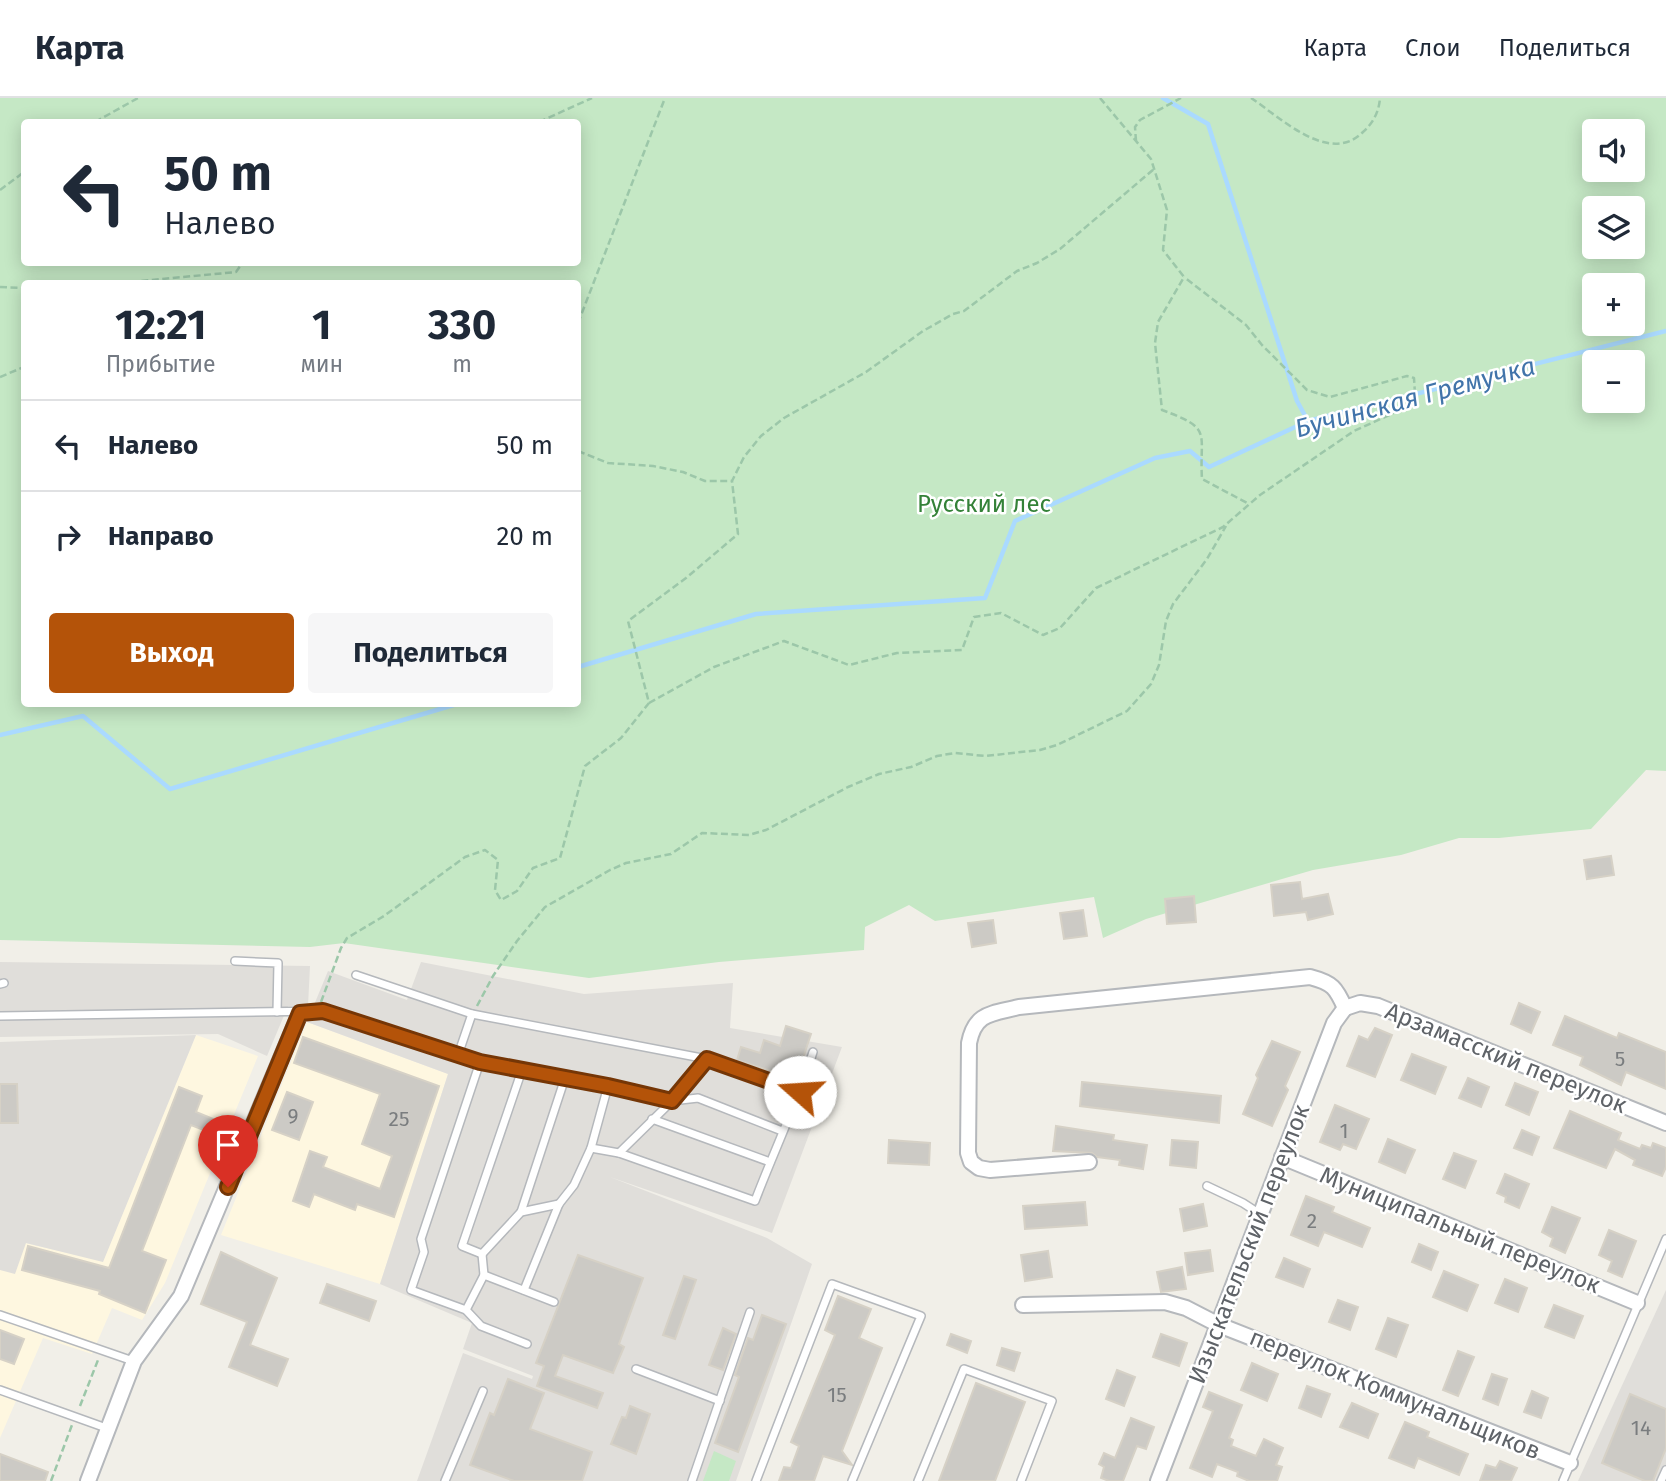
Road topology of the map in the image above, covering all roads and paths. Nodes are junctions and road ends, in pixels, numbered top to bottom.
1 (138, 98) edge
2 (592, 98) edge
3 (665, 98) edge
4 (1100, 98) edge
5 (1181, 98) edge
6 (1251, 98) edge
7 (1380, 98) edge
8 (100, 119) edge
9 (546, 119) edge
10 (1136, 141) junction
11 (1154, 169) junction
12 (21, 174) edge
13 (0, 190) edge
14 (240, 266) edge
15 (1184, 277) junction
16 (152, 280) edge
17 (0, 287) edge
18 (21, 288) edge
19 (581, 315) edge
20 (21, 368) edge
21 (0, 376) edge
22 (581, 451) edge
23 (732, 481) junction
24 (1249, 504) junction
25 (1228, 523) junction
26 (649, 703) junction
27 (235, 961) dead end
28 (356, 975) dead end
29 (1345, 1008) junction
30 (317, 1011) junction
31 (278, 1012) junction
32 (300, 1013) junction
33 (472, 1014) junction
34 (0, 1016) edge
35 (813, 1052) dead end
36 (458, 1055) junction
37 (707, 1059) junction
38 (480, 1062) junction
39 (522, 1070) junction
40 (565, 1078) junction
41 (608, 1086) junction
42 (800, 1092) junction
43 (672, 1101) junction
44 (652, 1119) junction
45 (1666, 1123) edge
46 (782, 1131) junction
47 (591, 1148) junction
48 (619, 1153) junction
49 (1282, 1157) junction
50 (770, 1162) junction
51 (1089, 1162) dead end
52 (1207, 1186) dead end
53 (559, 1204) junction
54 (521, 1212) junction
55 (1260, 1214) junction
56 (1666, 1239) edge
57 (481, 1254) junction
58 (484, 1275) junction
59 (524, 1290) junction
60 (554, 1302) dead end
61 (1637, 1303) junction
62 (1023, 1305) dead end
63 (466, 1310) junction
64 (750, 1312) dead end
65 (0, 1315) edge
66 (1219, 1325) junction
67 (527, 1344) dead end
68 (134, 1361) junction
69 (636, 1369) dead end
70 (0, 1390) edge
71 (483, 1391) dead end
72 (720, 1401) junction
73 (109, 1429) junction
74 (1570, 1464) junction
75 (1666, 1470) edge
76 (88, 1481) edge
77 (445, 1481) edge
78 (692, 1481) edge
79 (756, 1481) edge
80 (852, 1481) edge
81 (918, 1481) edge
82 (1021, 1481) edge
83 (1158, 1481) edge
84 (1563, 1481) edge
85 (1661, 1481) edge

1 - 8 path
2 - 9 path
3 - 19 path
4 - 10 path
5 - 10 path
6 - 7 path
10 - 11 path
11 - 15 path
11 - 23 path
12 - 13 path
14 - 16 path
15 - 24 path
15 - 24 path
17 - 18 path
20 - 21 path
22 - 23 path
23 - 26 path
24 - 25 path
25 - 26 path
25 - 33 path
26 - 30 path
27 - 31 lane
28 - 33 lane
29 - 45 street, Арзамасский переулок
29 - 49 street, Изыскательский переулок
29 - 51 street
30 - 32 lane
30 - 36 lane
31 - 32 lane
31 - 34 lane
32 - 68 street
33 - 36 lane
33 - 37 lane
35 - 42 lane
36 - 38 lane
37 - 42 lane
37 - 43 lane
38 - 39 lane
38 - 63 lane
39 - 40 lane
39 - 57 lane
40 - 41 lane
40 - 54 lane
41 - 43 lane
41 - 47 lane
42 - 46 lane
43 - 44 lane
43 - 46 lane
44 - 48 lane
44 - 50 lane
46 - 50 lane
47 - 48 lane
47 - 53 lane
48 - 50 lane
49 - 55 street, Изыскательский переулок
49 - 61 street, Муниципальный переулок
52 - 55 lane
53 - 54 lane
53 - 59 lane
54 - 57 lane
55 - 66 street, Изыскательский переулок
56 - 61 lane
57 - 58 lane
58 - 59 lane
58 - 63 lane
59 - 60 lane
61 - 74 lane
62 - 66 street, переулок Коммунальщиков
63 - 67 lane
64 - 72 lane
65 - 68 lane
66 - 74 street, переулок Коммунальщиков
66 - 83 street, Изыскательский переулок
68 - 73 street
69 - 72 lane
70 - 73 lane
71 - 77 lane
72 - 78 lane
73 - 76 street
74 - 84 lane
75 - 85 lane
79 - 80 lane
81 - 82 lane

